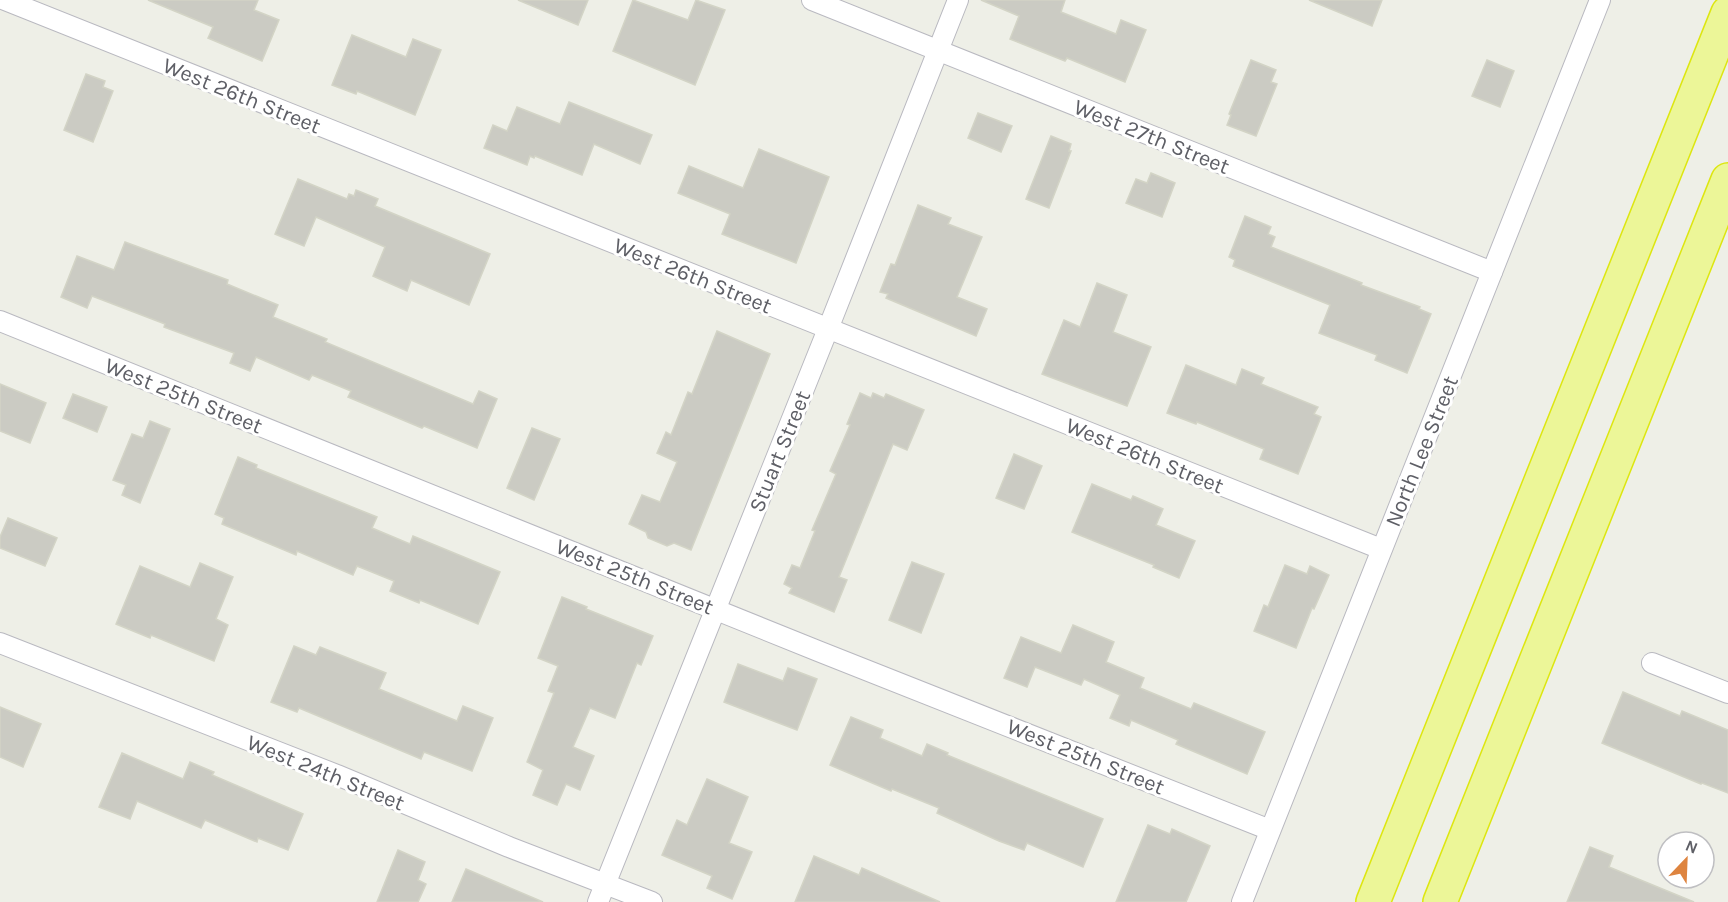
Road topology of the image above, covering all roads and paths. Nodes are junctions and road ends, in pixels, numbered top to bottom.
1 (5, 0) edge
2 (812, 0) edge
3 (958, 0) edge
4 (1600, 0) edge
5 (1728, 13) edge
6 (938, 51) junction
7 (1728, 181) edge
8 (1492, 272) junction
9 (0, 321) edge
10 (828, 329) junction
11 (1381, 549) junction
12 (715, 609) junction
13 (0, 643) edge
14 (1652, 663) dead end
15 (1728, 693) edge
16 (1270, 830) junction
17 (602, 893) edge
18 (651, 902) edge
19 (1242, 902) edge
20 (1373, 902) edge
21 (1440, 902) edge

1 - 10 street, West 26th Street
2 - 6 street, West 27th Street
3 - 6 street, Stuart Street
4 - 8 street, North Lee Street
5 - 20 highway
6 - 8 street, West 27th Street
6 - 10 street, Stuart Street
7 - 21 highway
8 - 11 street, North Lee Street
9 - 12 street, West 25th Street
10 - 11 street, West 26th Street
10 - 12 street, Stuart Street
11 - 16 street, North Lee Street
12 - 16 street, West 25th Street
12 - 17 street, Stuart Street
13 - 17 street, West 24th Street
14 - 15 street
16 - 19 street, North Lee Street
17 - 18 street, West 24th Street

